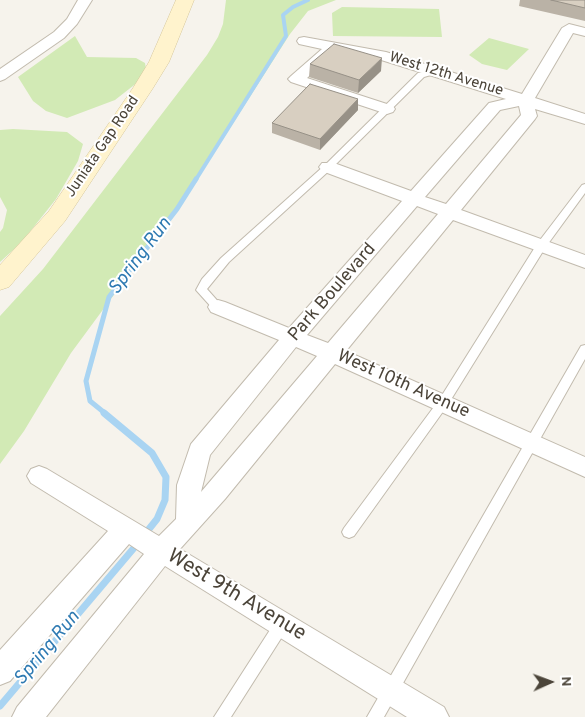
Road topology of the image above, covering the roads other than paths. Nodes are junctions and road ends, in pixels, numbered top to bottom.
1 (85, 0) edge
2 (185, 0) edge
3 (585, 32) edge
4 (304, 41) dead end
5 (333, 46) junction
6 (435, 71) junction
7 (0, 76) edge
8 (526, 100) junction
9 (387, 109) junction
10 (585, 119) edge
11 (328, 167) junction
12 (585, 187) edge
13 (415, 200) junction
14 (448, 212) junction
15 (541, 246) junction
16 (585, 262) edge
17 (0, 282) edge
18 (218, 307) joint
19 (293, 337) junction
20 (585, 349) edge
21 (331, 353) junction
22 (443, 402) junction
23 (533, 443) junction
24 (585, 467) edge
25 (39, 476) dead end
26 (188, 520) junction
27 (126, 529) junction
28 (349, 532) dead end
29 (162, 551) junction
30 (282, 624) junction
31 (0, 670) edge
32 (390, 690) junction
33 (27, 717) edge
34 (222, 717) edge
35 (375, 717) edge
36 (434, 717) edge

1 - 7 street
2 - 17 main road, Juniata Gap Road
3 - 8 street, Park Boulevard
4 - 5 street, West 12th Avenue
5 - 6 street, West 12th Avenue
5 - 9 street
6 - 8 street, West 12th Avenue
6 - 9 lane
8 - 10 street, West 12th Avenue
8 - 13 street, Park Boulevard
8 - 14 street, Park Boulevard
9 - 11 lane
11 - 13 street
11 - 18 lane
12 - 15 lane
13 - 14 street
13 - 19 street, Park Boulevard
14 - 15 street
14 - 21 street, Park Boulevard
15 - 16 street
15 - 22 lane
18 - 19 street, West 10th Avenue
19 - 21 street, West 10th Avenue
19 - 26 street, Park Boulevard
20 - 23 lane
21 - 22 street, West 10th Avenue
21 - 26 street, Park Boulevard
22 - 23 street, West 10th Avenue
22 - 28 lane
23 - 24 street, West 10th Avenue
23 - 32 lane
25 - 27 street, West 9th Avenue
26 - 29 street, Park Boulevard
27 - 29 street, West 9th Avenue
27 - 31 street
29 - 30 street, West 9th Avenue
29 - 33 street, Park Boulevard
30 - 32 street, West 9th Avenue
30 - 34 lane
32 - 35 lane
32 - 36 street, West 9th Avenue

